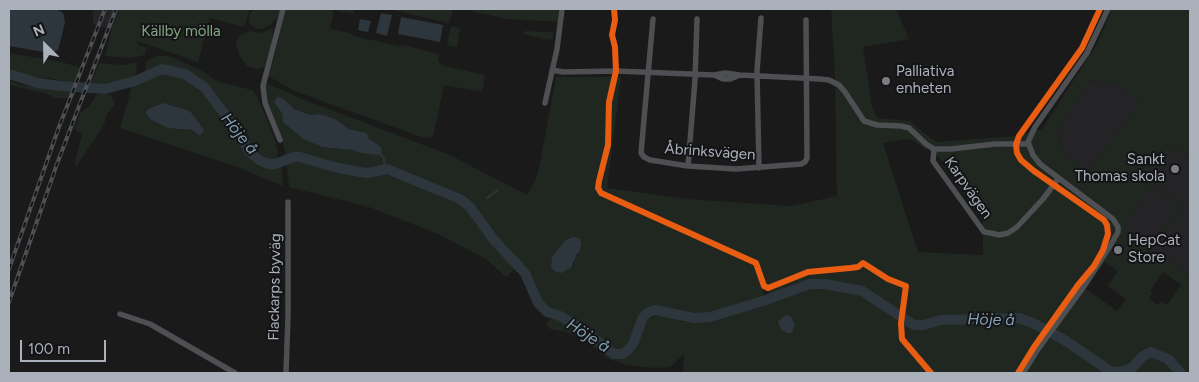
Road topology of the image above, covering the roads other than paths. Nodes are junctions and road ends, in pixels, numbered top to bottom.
1 (283, 9) edge
2 (562, 9) edge
3 (1108, 9) edge
4 (761, 18) dead end
5 (653, 19) dead end
6 (697, 19) dead end
7 (806, 20) dead end
8 (552, 70) junction
9 (648, 72) junction
10 (695, 74) junction
11 (757, 76) junction
12 (806, 78) junction
13 (545, 104) dead end
14 (280, 140) dead end
15 (1028, 144) junction
16 (934, 149) junction
17 (688, 166) junction
18 (758, 168) junction
19 (1058, 179) junction
20 (288, 202) dead end
21 (120, 314) dead end
22 (235, 373) edge
23 (286, 373) edge
24 (1023, 373) edge

1 - 14 street
2 - 8 street
3 - 15 street
4 - 11 street
5 - 9 street
6 - 10 street
7 - 12 street
8 - 9 street
8 - 13 street
9 - 10 street
9 - 17 street, Åbrinksvägen
10 - 11 street
10 - 17 street
11 - 12 street
11 - 18 street
12 - 16 street
12 - 18 street, Åbrinksvägen
15 - 16 street
15 - 19 street
16 - 19 street, Karpvägen
17 - 18 street, Åbrinksvägen
19 - 24 street
20 - 23 street, Flackarps byväg
21 - 22 street

